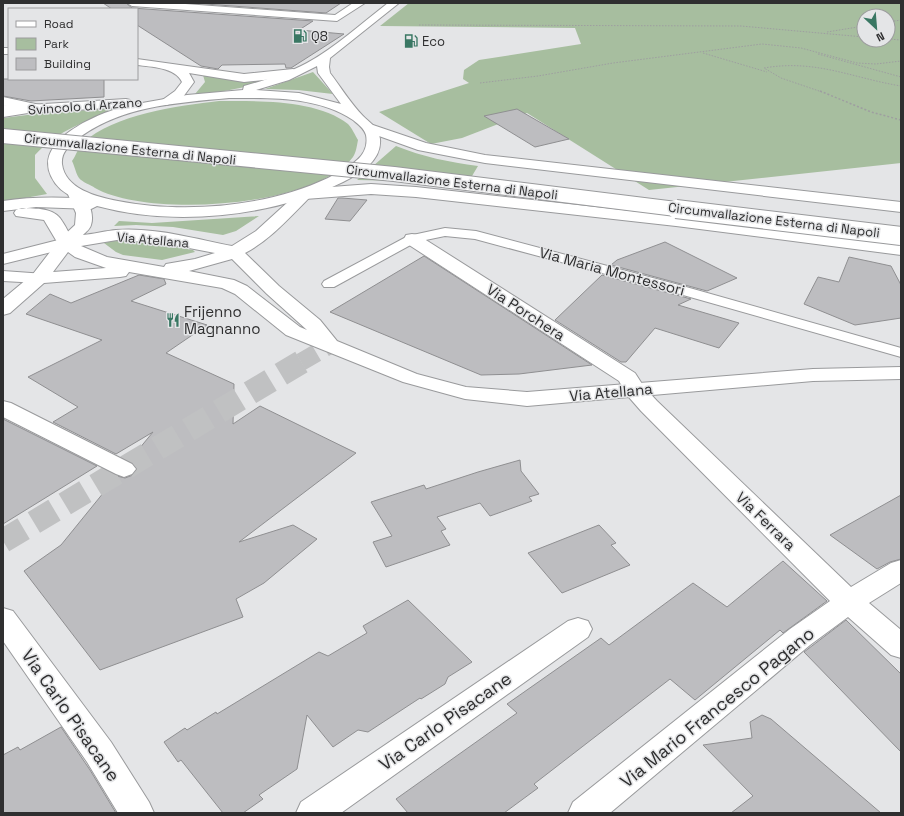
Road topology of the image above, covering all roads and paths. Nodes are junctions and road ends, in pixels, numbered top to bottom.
1 (132, 3) edge
2 (360, 3) edge
3 (394, 3) edge
4 (419, 25) dead end
5 (856, 27) edge
6 (823, 33) junction
7 (856, 36) edge
8 (806, 50) junction
9 (702, 52) junction
10 (324, 57) junction
11 (901, 61) edge
12 (138, 62) edge
13 (169, 67) junction
14 (770, 72) junction
15 (293, 73) junction
16 (901, 77) edge
17 (480, 83) dead end
18 (901, 86) edge
19 (229, 94) junction
20 (167, 100) junction
21 (3, 101) edge
22 (32, 109) junction
23 (3, 110) edge
24 (3, 113) edge
25 (358, 118) junction
26 (901, 120) edge
27 (3, 127) edge
28 (370, 128) junction
29 (3, 136) edge
30 (305, 194) junction
31 (77, 198) junction
32 (3, 206) edge
33 (901, 208) edge
34 (3, 216) edge
35 (901, 224) edge
36 (901, 236) edge
37 (412, 239) junction
38 (66, 243) junction
39 (901, 250) edge
40 (234, 252) junction
41 (3, 259) edge
42 (152, 271) junction
43 (3, 276) edge
44 (40, 278) junction
45 (329, 284) dead end
46 (3, 309) edge
47 (330, 345) junction
48 (901, 353) edge
49 (901, 373) edge
50 (635, 390) junction
51 (3, 408) edge
52 (124, 469) dead end
53 (901, 570) edge
54 (849, 602) junction
55 (3, 619) edge
56 (578, 629) dead end
57 (901, 647) edge
58 (136, 813) edge
59 (313, 813) edge
60 (585, 813) edge

1 - 2 main road
3 - 10 main road
4 - 6 path
5 - 6 path
6 - 7 path
8 - 9 path
8 - 11 path
8 - 16 path
9 - 14 path
9 - 17 path
10 - 15 main road
10 - 25 main road
12 - 13 main road
13 - 15 main road
13 - 20 main road
14 - 18 path
14 - 26 path
15 - 19 main road
19 - 20 main road
19 - 25 main road
20 - 22 main road, Svincolo di Arzano
20 - 31 main road
21 - 22 main road
22 - 23 main road
22 - 24 main road, Svincolo di Arzano
25 - 28 main road
27 - 35 main road, Circumvallazione Esterna di Napoli
28 - 30 main road
28 - 33 main road
29 - 36 main road, Circumvallazione Esterna di Napoli, bridge
30 - 31 main road
30 - 39 main road
30 - 40 main road
31 - 32 main road
31 - 38 main road
34 - 38 main road
37 - 45 lane, Via Maria Montessori
37 - 48 lane, Via Maria Montessori
37 - 50 main road, Via Porchera
38 - 40 main road, Via Atellana
38 - 41 main road
38 - 42 main road, Via Atellana
38 - 44 main road
40 - 42 main road, Via Atellana
40 - 47 main road, Via Atellana
42 - 44 main road, Via Atellana
42 - 47 main road, Via Atellana
43 - 44 main road, Via Atellana
44 - 46 main road
47 - 50 main road, Via Atellana
49 - 50 main road, Via Atellana
50 - 54 main road, Via Ferrara
51 - 52 main road
53 - 54 main road, Via Mario Francesco Pagano
54 - 57 main road, Via Ferrara
54 - 60 main road, Via Mario Francesco Pagano
55 - 58 main road, Via Carlo Pisacane
56 - 59 main road, Via Carlo Pisacane

